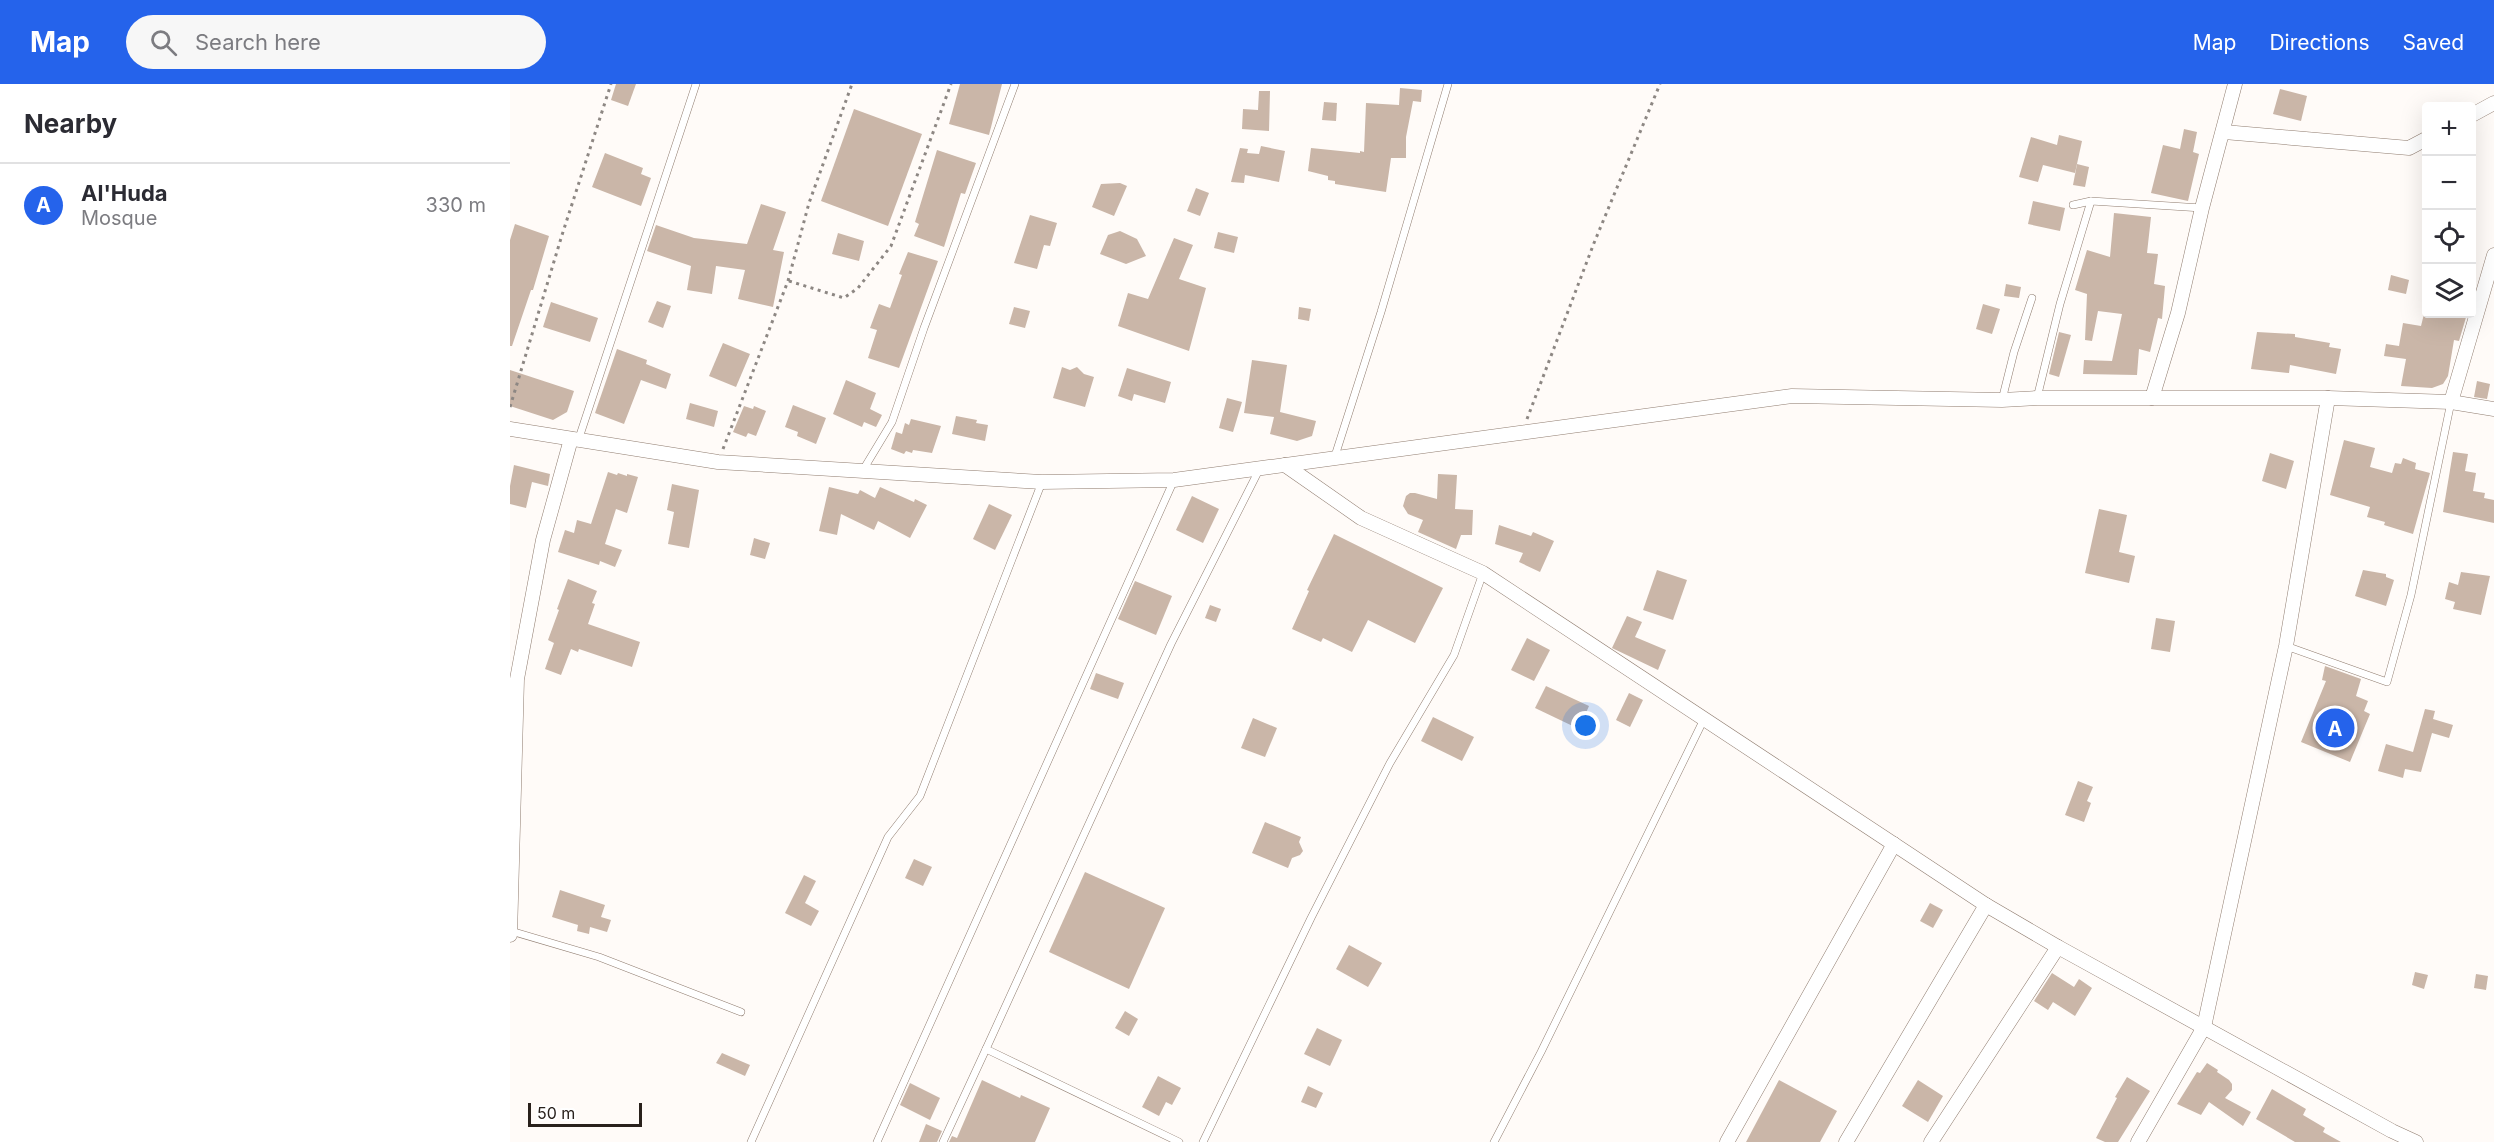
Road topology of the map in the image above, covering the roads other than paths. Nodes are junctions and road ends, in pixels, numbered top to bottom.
1 (696, 84) edge
2 (1015, 84) edge
3 (1448, 84) edge
4 (2235, 84) edge
5 (2494, 104) edge
6 (2476, 113) edge
7 (2224, 132) junction
8 (2422, 142) edge
9 (2091, 201) junction
10 (2073, 205) dead end
11 (2202, 208) junction
12 (2494, 255) edge
13 (2032, 298) dead end
14 (2037, 398) junction
15 (2152, 398) junction
16 (2328, 398) junction
17 (2002, 400) junction
18 (2451, 402) junction
19 (2494, 409) edge
20 (510, 429) edge
21 (574, 440) junction
22 (1334, 459) junction
23 (1285, 465) junction
24 (1260, 467) junction
25 (863, 470) junction
26 (1174, 480) junction
27 (1042, 482) junction
28 (1482, 573) junction
29 (2286, 646) junction
30 (1704, 719) junction
31 (1894, 844) junction
32 (1986, 905) junction
33 (511, 933) edge
34 (2058, 947) junction
35 (741, 1012) dead end
36 (2204, 1027) junction
37 (986, 1049) junction
38 (751, 1142) edge
39 (876, 1142) edge
40 (943, 1142) edge
41 (1179, 1142) edge
42 (1203, 1142) edge
43 (1494, 1142) edge
44 (1727, 1142) edge
45 (1846, 1142) edge
46 (1931, 1142) edge
47 (2138, 1142) edge
48 (2416, 1142) edge

1 - 21 lane
2 - 25 lane
3 - 22 lane
4 - 7 street
5 - 6 street
7 - 8 street
7 - 11 street
9 - 10 lane
9 - 11 lane
9 - 14 lane
11 - 15 street
12 - 18 street
13 - 17 lane
14 - 15 street
14 - 17 street
15 - 16 street
16 - 18 street
16 - 29 street
17 - 22 street
18 - 19 street
18 - 29 lane
20 - 21 street
21 - 25 street
21 - 33 street
22 - 23 street
23 - 24 street
23 - 28 street
24 - 26 street
24 - 37 lane
25 - 27 street
26 - 27 street
26 - 39 lane
27 - 38 lane
28 - 30 street
28 - 42 lane
29 - 36 street
30 - 31 street
30 - 43 lane
31 - 32 street
31 - 44 street
32 - 34 street
32 - 45 street
33 - 35 lane
34 - 36 street
34 - 46 street
36 - 47 street
36 - 48 street
37 - 40 lane
37 - 41 lane

